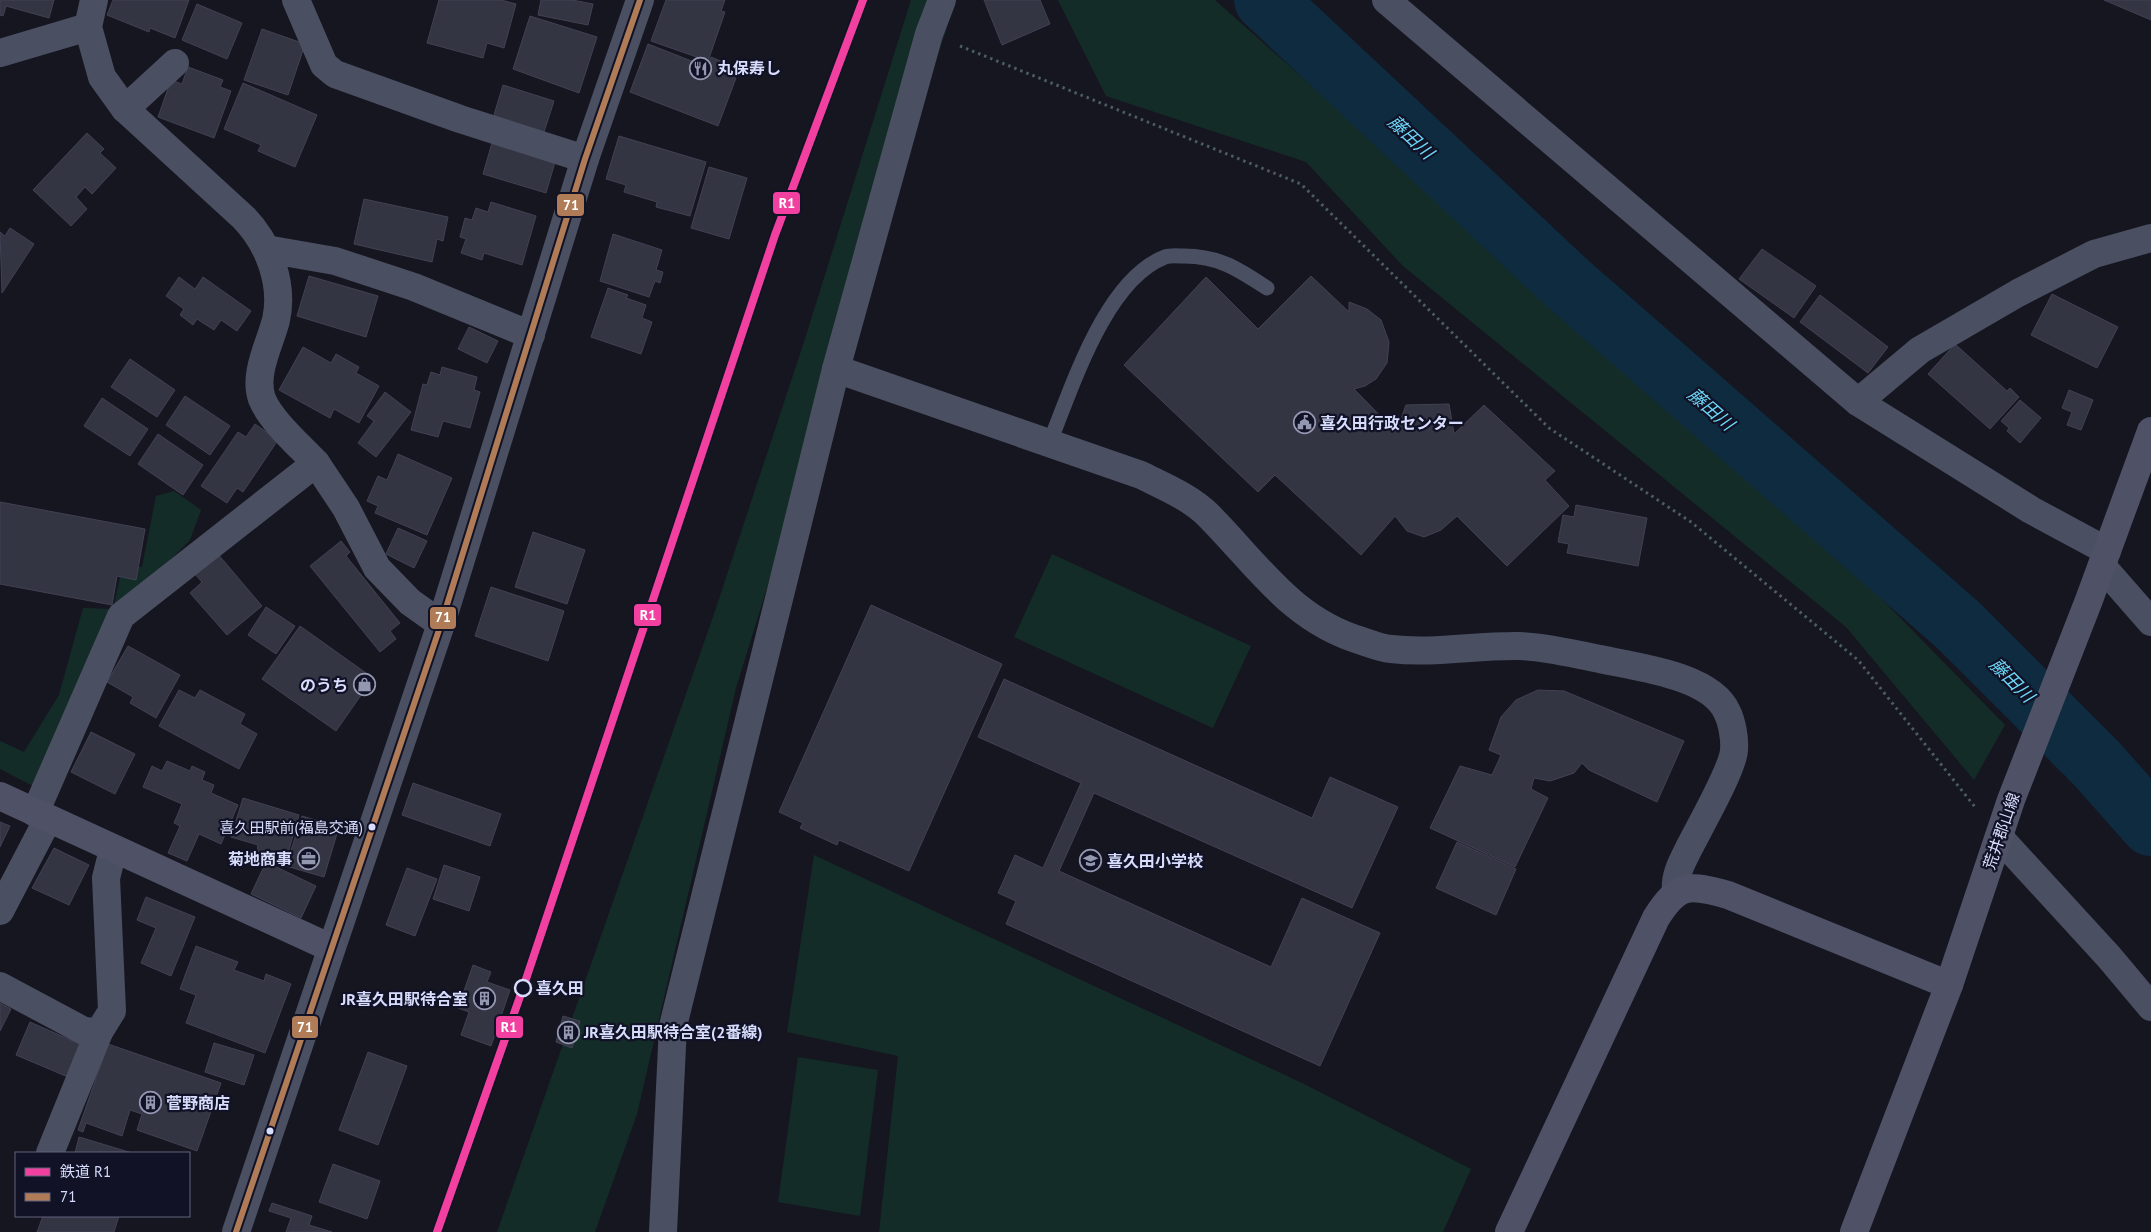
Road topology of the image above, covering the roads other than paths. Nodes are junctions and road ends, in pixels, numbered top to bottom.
1 (94, 0) edge
2 (296, 0) edge
3 (640, 0) edge
4 (942, 0) edge
5 (1386, 0) edge
6 (88, 27) junction
7 (0, 53) edge
8 (175, 63) dead end
9 (126, 109) junction
10 (585, 159) junction
11 (2151, 238) edge
12 (266, 249) junction
13 (1267, 288) dead end
14 (530, 335) junction
15 (836, 369) junction
16 (1858, 402) junction
17 (2151, 431) edge
18 (1049, 444) junction
19 (316, 463) junction
20 (2105, 559) junction
21 (2151, 622) edge
22 (441, 624) junction
23 (0, 796) edge
24 (41, 816) junction
25 (1999, 837) junction
26 (113, 850) junction
27 (1676, 892) junction
28 (0, 911) edge
29 (331, 948) junction
30 (1949, 985) junction
31 (0, 986) edge
32 (2151, 1007) edge
33 (99, 1032) junction
34 (50, 1152) edge
35 (236, 1232) edge
36 (663, 1232) edge
37 (1509, 1232) edge
38 (1854, 1232) edge

1 - 6 street
2 - 10 street
3 - 10 street
4 - 15 street
5 - 16 street
6 - 7 street
6 - 9 street
8 - 9 street
9 - 12 street
10 - 14 street
11 - 16 street
12 - 14 street
12 - 19 street
13 - 18 lane
14 - 22 street
15 - 18 street
15 - 36 street
16 - 20 street
17 - 20 street, 荒井郡山線
18 - 27 street
19 - 22 street
19 - 24 street
20 - 21 street
20 - 25 street, 荒井郡山線
22 - 29 street
23 - 24 street
24 - 26 street
24 - 28 street
25 - 30 street, 荒井郡山線
25 - 32 street
26 - 29 street
26 - 33 street
27 - 30 street
27 - 37 street
29 - 35 street
30 - 38 street, 荒井郡山線
31 - 33 street
33 - 34 street

